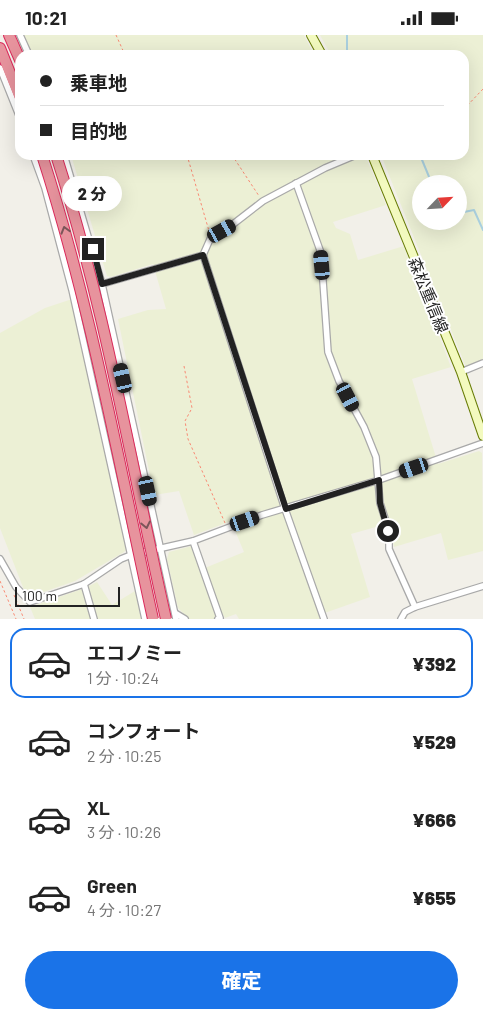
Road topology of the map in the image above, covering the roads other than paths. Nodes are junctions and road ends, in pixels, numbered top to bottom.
1 (8, 35) edge
2 (20, 35) edge
3 (311, 35) edge
4 (0, 48) edge
5 (15, 50) edge
6 (27, 50) edge
7 (319, 50) edge
8 (0, 68) edge
9 (15, 86) edge
10 (15, 106) edge
11 (35, 160) edge
12 (44, 160) edge
13 (58, 160) edge
14 (65, 160) edge
15 (344, 160) edge
16 (374, 160) edge
17 (296, 183) junction
18 (203, 255) junction
19 (102, 284) junction
20 (483, 363) edge
21 (461, 372) junction
22 (483, 436) edge
23 (483, 443) edge
24 (379, 480) junction
25 (286, 509) junction
26 (193, 541) junction
27 (161, 547) junction
28 (131, 555) junction
29 (0, 559) edge
30 (84, 584) junction
31 (483, 586) edge
32 (415, 607) junction
33 (172, 617) edge
34 (94, 619) edge
35 (145, 619) edge
36 (154, 619) edge
37 (185, 619) edge
38 (218, 619) edge
39 (324, 619) edge
40 (401, 619) edge

1 - 5 highway
2 - 6 street
3 - 7 main road
4 - 9 highway
8 - 10 street
11 - 28 street
36 -> 12 highway, bridge
13 -> 33 highway, bridge
14 - 19 street
15 - 17 street
16 - 21 main road, 森松重信線
17 - 18 street
17 - 24 street
18 - 19 street
18 - 25 street
19 - 27 street
20 - 21 street
21 - 22 main road, 森松重信線
23 - 24 street
24 - 25 street
24 - 32 street
25 - 26 street
25 - 39 street
26 - 27 street
26 - 38 street
27 - 28 street
27 - 33 street
28 - 30 street
28 - 35 street
29 - 30 street
30 - 34 street
31 - 32 street
32 - 40 street
33 - 37 street

